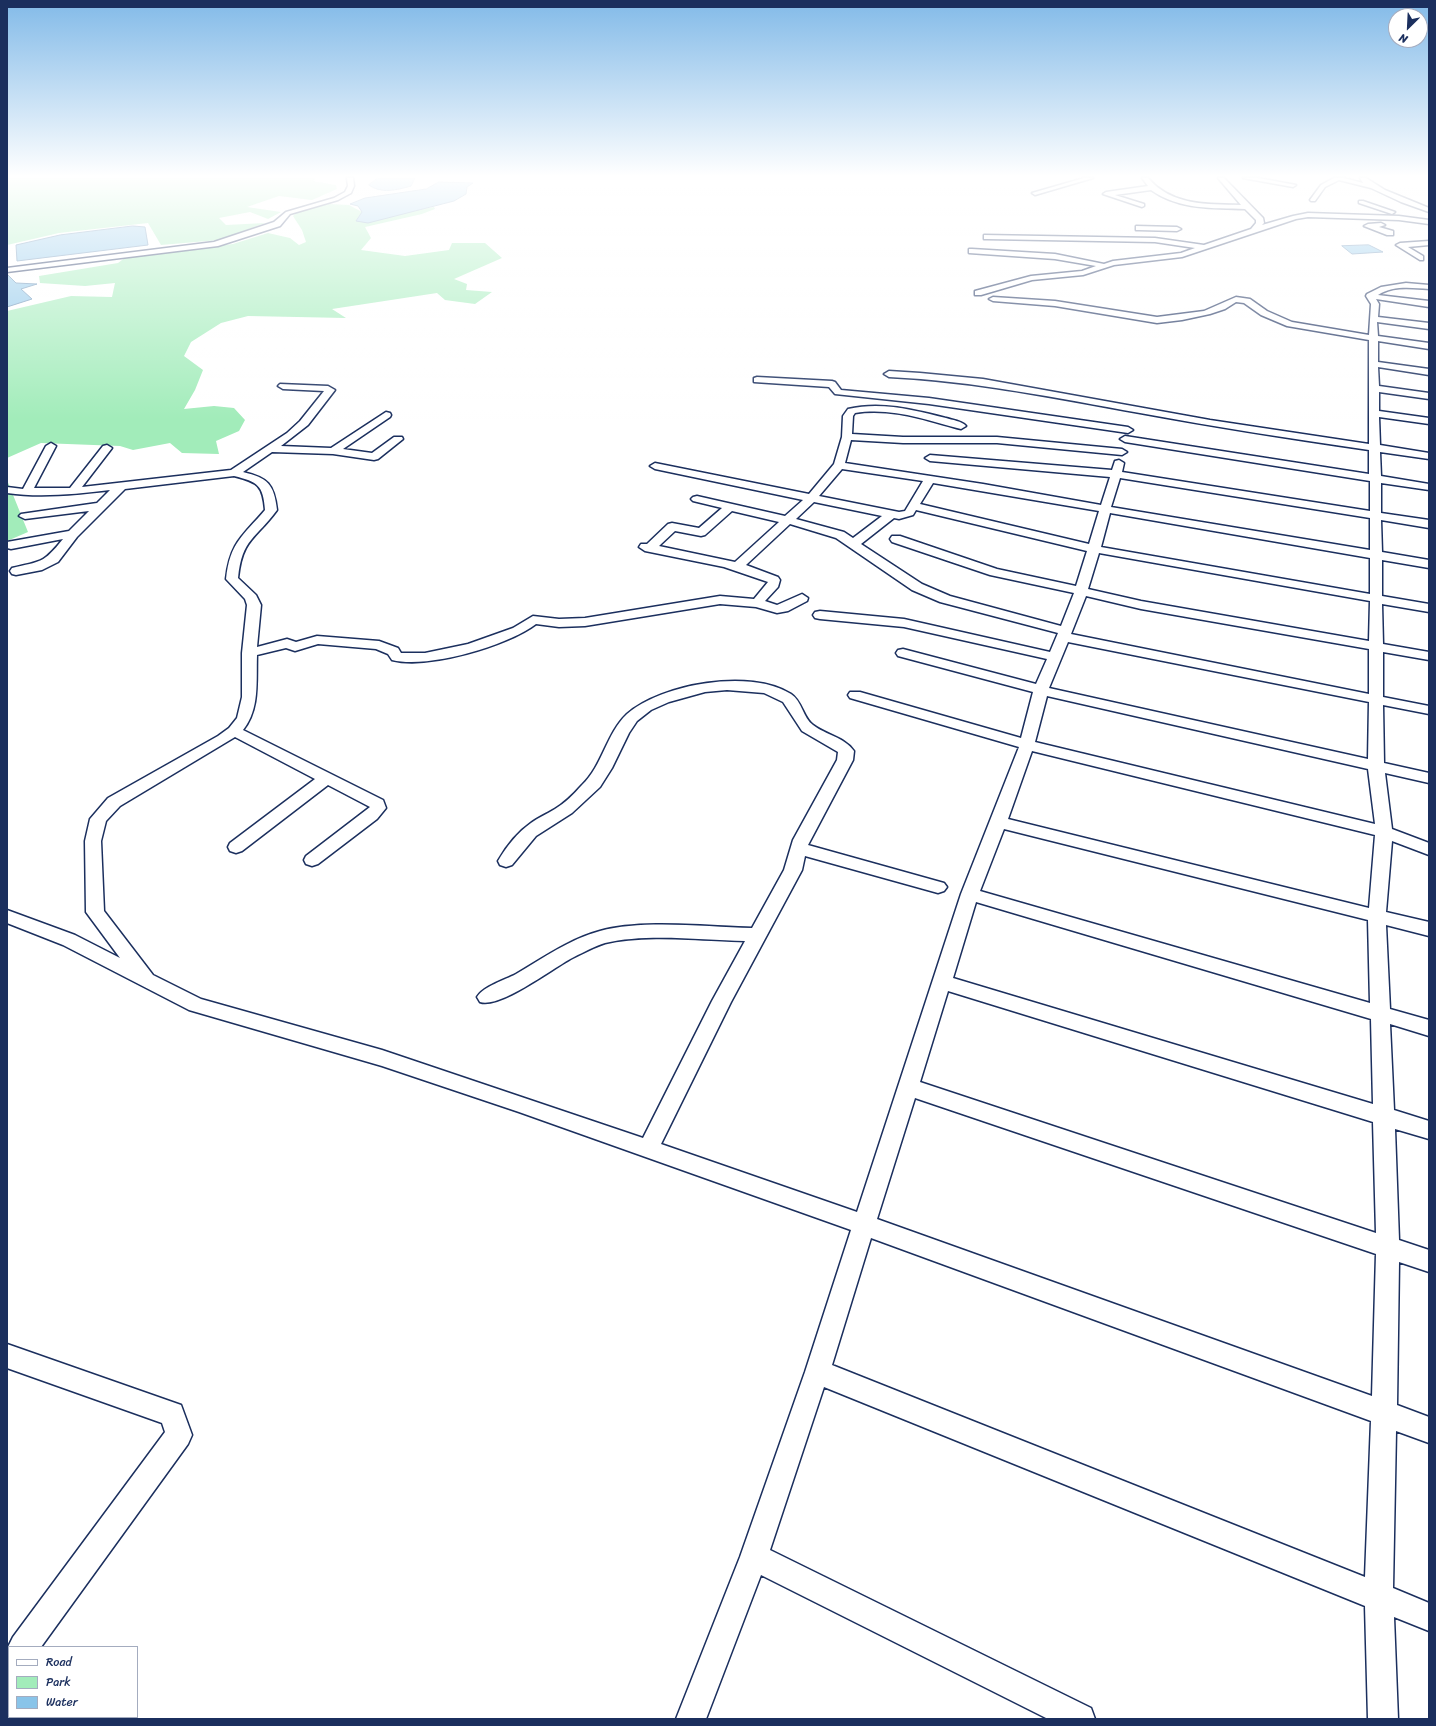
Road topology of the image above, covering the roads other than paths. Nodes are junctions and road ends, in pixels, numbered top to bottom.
1 (99, 259) edge
2 (1018, 259) edge
3 (1072, 259) edge
4 (1157, 259) edge
5 (1023, 262) dead end
6 (1104, 266) junction
7 (7, 270) edge
8 (1034, 270) dead end
9 (1056, 277) junction
10 (1429, 287) edge
11 (978, 293) dead end
12 (1370, 296) junction
13 (992, 299) dead end
14 (1429, 304) edge
15 (1374, 319) junction
16 (1429, 326) edge
17 (1373, 338) junction
18 (1429, 346) edge
19 (1374, 364) junction
20 (1429, 372) edge
21 (889, 374) dead end
22 (757, 380) dead end
23 (283, 386) dead end
24 (1374, 388) junction
25 (1429, 396) edge
26 (953, 404) junction
27 (1136, 410) junction
28 (1374, 413) junction
29 (386, 415) dead end
30 (1429, 421) edge
31 (961, 426) junction
32 (1127, 435) junction
33 (847, 437) junction
34 (398, 440) dead end
35 (971, 440) junction
36 (51, 446) dead end
37 (107, 448) dead end
38 (1374, 448) junction
39 (272, 449) junction
40 (333, 451) junction
41 (1122, 452) junction
42 (1429, 456) edge
43 (930, 458) dead end
44 (839, 465) junction
45 (655, 466) dead end
46 (234, 473) junction
47 (1116, 474) junction
48 (985, 475) junction
49 (1374, 479) junction
50 (929, 480) junction
51 (122, 485) junction
52 (1429, 488) edge
53 (7, 490) edge
54 (73, 491) junction
55 (27, 492) junction
56 (697, 498) dead end
57 (812, 498) junction
58 (101, 506) junction
59 (731, 506) junction
60 (913, 506) junction
61 (1105, 509) junction
62 (1375, 515) junction
63 (25, 516) dead end
64 (890, 516) junction
65 (789, 520) junction
66 (1429, 524) edge
67 (73, 534) junction
68 (896, 539) dead end
69 (854, 543) junction
70 (11, 544) dead end
71 (1094, 549) junction
72 (1376, 555) junction
73 (1429, 564) edge
74 (737, 567) junction
75 (16, 571) dead end
76 (1081, 591) junction
77 (802, 598) dead end
78 (1375, 598) junction
79 (757, 603) junction
80 (1429, 608) edge
81 (820, 615) dead end
82 (1065, 634) junction
83 (1375, 646) junction
84 (249, 653) junction
85 (903, 653) dead end
86 (1429, 656) edge
87 (1055, 657) junction
88 (1041, 690) junction
89 (855, 695) dead end
90 (1376, 699) junction
91 (1429, 710) edge
92 (234, 731) junction
93 (1026, 745) junction
94 (1376, 767) junction
95 (327, 778) junction
96 (1429, 778) edge
97 (999, 822) junction
98 (1384, 832) junction
99 (236, 847) dead end
100 (799, 848) junction
101 (1429, 849) edge
102 (312, 860) dead end
103 (506, 861) dead end
104 (938, 887) dead end
105 (970, 894) junction
106 (7, 916) edge
107 (1377, 917) junction
108 (1429, 929) edge
109 (758, 935) junction
110 (146, 978) junction
111 (942, 982) junction
112 (487, 997) dead end
113 (1380, 1015) junction
114 (1429, 1028) edge
115 (908, 1087) junction
116 (1384, 1117) junction
117 (1429, 1130) edge
118 (648, 1149) junction
119 (865, 1225) junction
120 (1388, 1248) junction
121 (1429, 1261) edge
122 (7, 1356) edge
123 (817, 1372) junction
124 (1384, 1414) junction
125 (1429, 1430) edge
126 (754, 1557) junction
127 (1379, 1596) junction
128 (1429, 1617) edge
129 (24, 1646) edge
130 (691, 1719) edge
131 (1080, 1719) edge
132 (1383, 1719) edge

1 - 7 street
2 - 5 street
3 - 6 street
4 - 6 street
6 - 9 street
8 - 9 street
9 - 11 street
10 - 12 street
12 - 14 street
12 - 15 street
13 - 17 street
15 - 16 street
15 - 17 street
17 - 18 street
17 - 19 street
19 - 20 street
19 - 24 street
21 - 27 street
22 - 26 street
23 - 39 street
24 - 25 street
24 - 28 street
26 - 31 street
26 - 32 street
27 - 32 street
27 - 38 street
28 - 30 street
28 - 38 street
29 - 40 street
31 - 33 street
31 - 35 street
32 - 41 street
32 - 49 street
33 - 35 street
33 - 44 street
34 - 40 street
35 - 41 street
35 - 48 street
36 - 55 street
37 - 54 street
38 - 42 street
38 - 49 street
39 - 40 street
39 - 46 street
41 - 47 street
43 - 48 street
44 - 50 street
44 - 57 street
45 - 57 street
46 - 51 street
46 - 84 street
47 - 48 street
47 - 61 street
47 - 62 street
48 - 50 street
48 - 61 street
49 - 52 street
49 - 62 street
50 - 60 street
51 - 54 street
51 - 58 street
53 - 55 street
54 - 55 street
56 - 59 street
57 - 64 street
57 - 65 street
58 - 63 street
58 - 67 street
59 - 65 street
59 - 74 street
60 - 64 street
60 - 71 street
61 - 71 street
61 - 72 street
62 - 66 street
62 - 72 street
64 - 69 street
65 - 69 street
65 - 74 street
67 - 70 street
67 - 75 street
68 - 76 street
69 - 82 street
71 - 76 street
71 - 78 street
72 - 73 street
72 - 78 street
74 - 79 street
76 - 82 street
76 - 83 street
77 - 79 street
78 - 80 street
78 - 83 street
79 - 84 street
81 - 87 street
82 - 87 street
82 - 90 street
83 - 86 street
83 - 90 street
84 - 92 street
85 - 88 street
87 - 88 street
88 - 93 street
88 - 94 street
89 - 93 street
90 - 91 street
90 - 94 street
92 - 95 street
92 - 110 street
93 - 97 street
93 - 98 street
94 - 96 street
94 - 98 street
95 - 99 street
95 - 102 street
97 - 105 street
97 - 107 street
98 - 101 street
98 - 107 street
100 - 103 street
100 - 104 street
100 - 109 street
105 - 111 street
105 - 113 street
106 - 110 street
107 - 108 street
107 - 113 street
109 - 112 street
109 - 118 street
110 - 118 street
111 - 115 street
111 - 116 street
113 - 114 street
113 - 116 street
115 - 119 street
115 - 120 street
116 - 117 street
116 - 120 street
118 - 119 street
119 - 123 street
119 - 124 street
120 - 121 street
120 - 124 street
122 - 129 street
123 - 126 street
123 - 127 street
124 - 125 street
124 - 127 street
126 - 130 street
126 - 131 street
127 - 128 street
127 - 132 street

